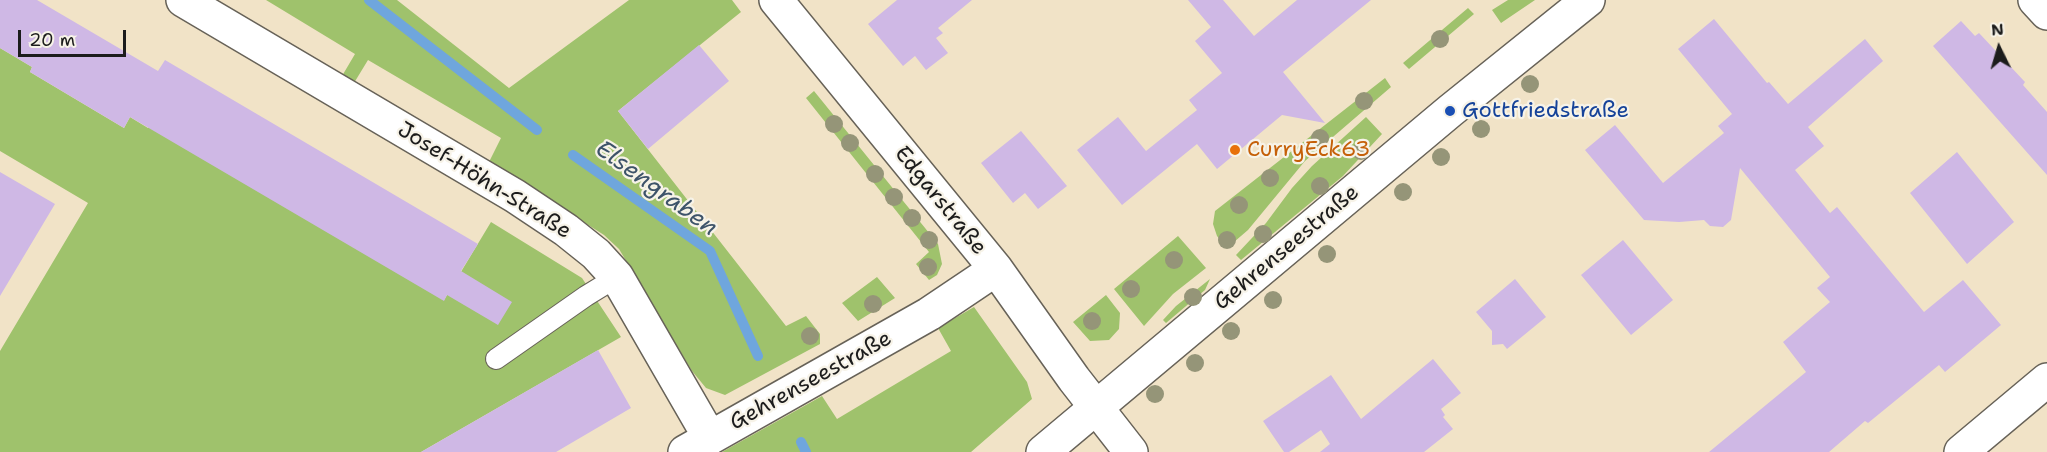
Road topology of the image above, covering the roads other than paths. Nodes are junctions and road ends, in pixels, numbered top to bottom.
1 (183, 0) edge
2 (776, 0) edge
3 (1588, 0) edge
4 (2035, 0) edge
5 (2047, 13) edge
6 (996, 269) junction
7 (617, 277) junction
8 (496, 359) dead end
9 (2047, 380) edge
10 (1096, 409) junction
11 (698, 445) edge
12 (1043, 452) edge
13 (1131, 452) edge
14 (1961, 452) edge

1 - 7 street, Josef-Höhn-Straße
2 - 6 street, Edgarstraße
3 - 10 street, Gehrenseestraße
4 - 5 street
6 - 10 street, Edgarstraße
6 - 11 street, Gehrenseestraße
7 - 8 lane
7 - 11 street, Josef-Höhn-Straße
9 - 14 street
10 - 12 street, Gehrenseestraße
10 - 13 street, Edgarstraße

